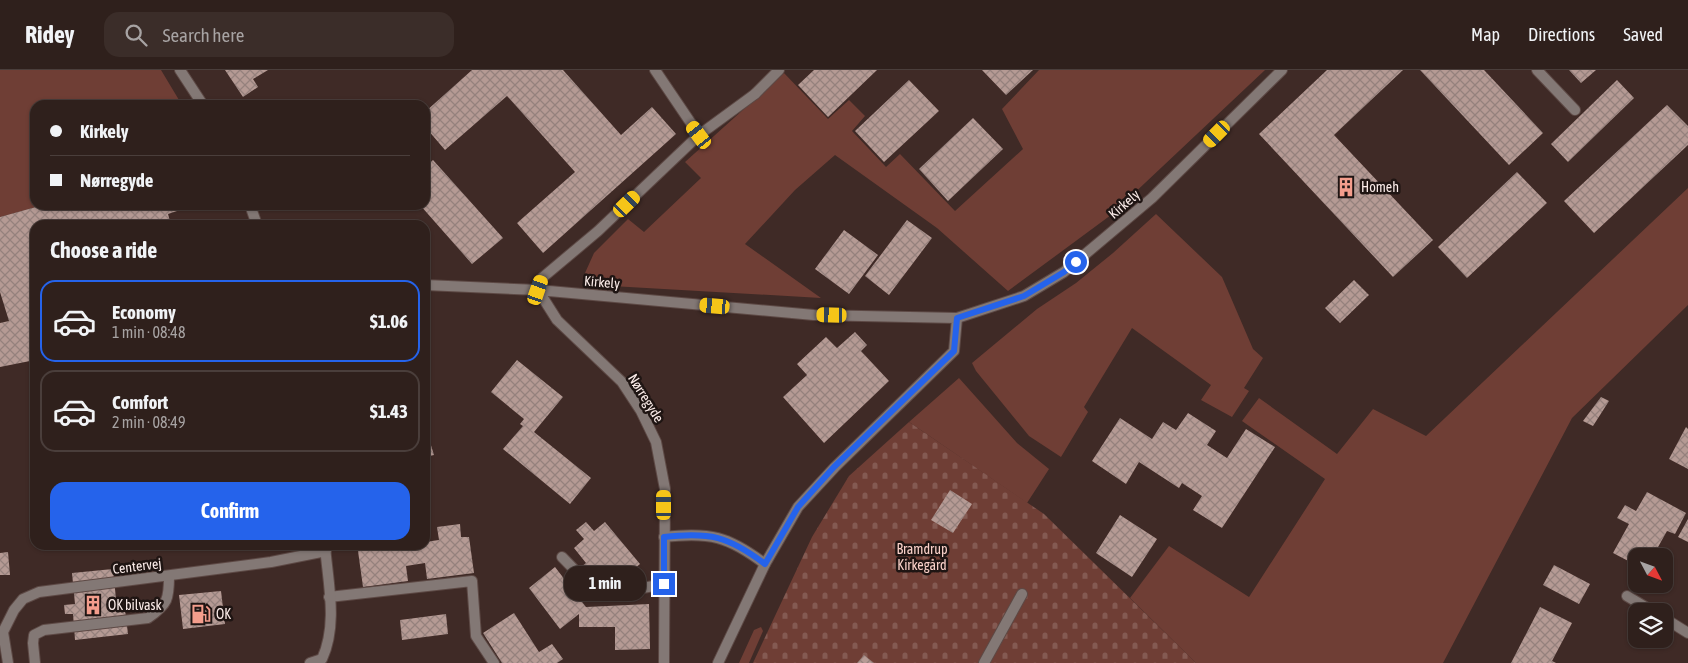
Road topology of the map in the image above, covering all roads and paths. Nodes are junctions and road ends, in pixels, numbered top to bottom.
1 (180, 70) edge
2 (655, 70) edge
3 (779, 70) edge
4 (1282, 70) edge
5 (1537, 70) edge
6 (200, 100) edge
7 (1576, 110) dead end
8 (699, 135) junction
9 (430, 285) edge
10 (538, 290) junction
11 (957, 318) junction
12 (664, 537) junction
13 (317, 550) edge
14 (325, 550) edge
15 (562, 557) dead end
16 (765, 564) junction
17 (169, 576) junction
18 (664, 584) junction
19 (1022, 594) dead end
20 (1628, 596) dead end
21 (330, 598) junction
22 (1639, 603) edge
23 (1673, 624) edge
24 (1688, 633) edge
25 (8, 663) edge
26 (35, 663) edge
27 (310, 663) edge
28 (494, 663) edge
29 (664, 663) edge
30 (718, 663) edge
31 (984, 663) edge

1 - 6 street
2 - 8 street
3 - 8 street
4 - 11 street, Kirkely
5 - 7 street
8 - 10 street
9 - 10 street
10 - 11 street, Kirkely
10 - 12 street, Nørregyde
11 - 16 street
12 - 16 street
12 - 18 street, Nørregyde
13 - 17 street, Centervej
14 - 21 street, Centervej
15 - 18 street
16 - 30 street
17 - 25 street, Centervej
17 - 26 street
18 - 29 street, Nørregyde
19 - 31 street
20 - 22 street
21 - 27 street, Centervej
21 - 28 street
23 - 24 street

